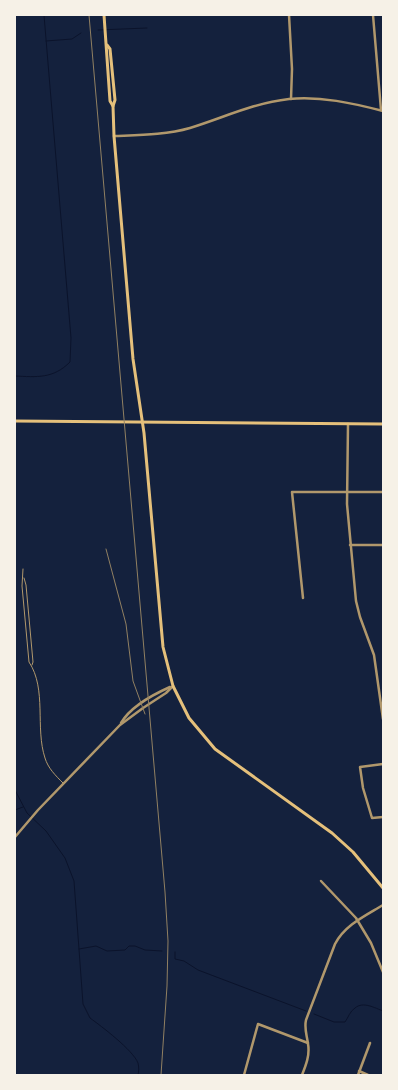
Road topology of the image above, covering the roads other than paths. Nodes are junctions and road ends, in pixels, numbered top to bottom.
1 (104, 15) edge
2 (289, 15) edge
3 (373, 15) edge
4 (291, 99) junction
5 (382, 110) edge
6 (114, 136) junction
7 (15, 422) edge
8 (142, 422) junction
9 (348, 424) junction
10 (383, 424) edge
11 (347, 492) junction
12 (383, 492) edge
13 (350, 545) junction
14 (383, 545) edge
15 (23, 569) dead end
16 (23, 577) junction
17 (302, 598) dead end
18 (32, 666) junction
19 (173, 686) junction
20 (383, 719) edge
21 (383, 764) edge
22 (63, 784) junction
23 (383, 817) edge
24 (15, 837) edge
25 (321, 881) dead end
26 (383, 888) edge
27 (383, 905) edge
28 (358, 921) junction
29 (383, 972) edge
30 (308, 1043) junction
31 (370, 1043) dead end
32 (359, 1073) edge
33 (244, 1075) edge
34 (302, 1075) edge
35 (368, 1075) edge

1 - 6 main road
2 - 4 street
3 - 5 street
4 - 5 street
4 - 6 street
6 - 8 main road
7 - 8 main road
8 - 9 main road
8 - 19 main road
9 - 10 main road
9 - 11 street
11 - 12 street
11 - 13 street
11 - 17 street
13 - 14 street
13 - 20 street
15 - 16 lane
16 - 18 lane
16 - 18 lane
18 - 22 lane
19 - 22 street
19 - 26 main road
21 - 23 street
22 - 24 street
25 - 28 street
27 - 28 street
28 - 29 street
28 - 30 street
30 - 33 street
30 - 34 street
31 - 32 street
32 - 35 street

